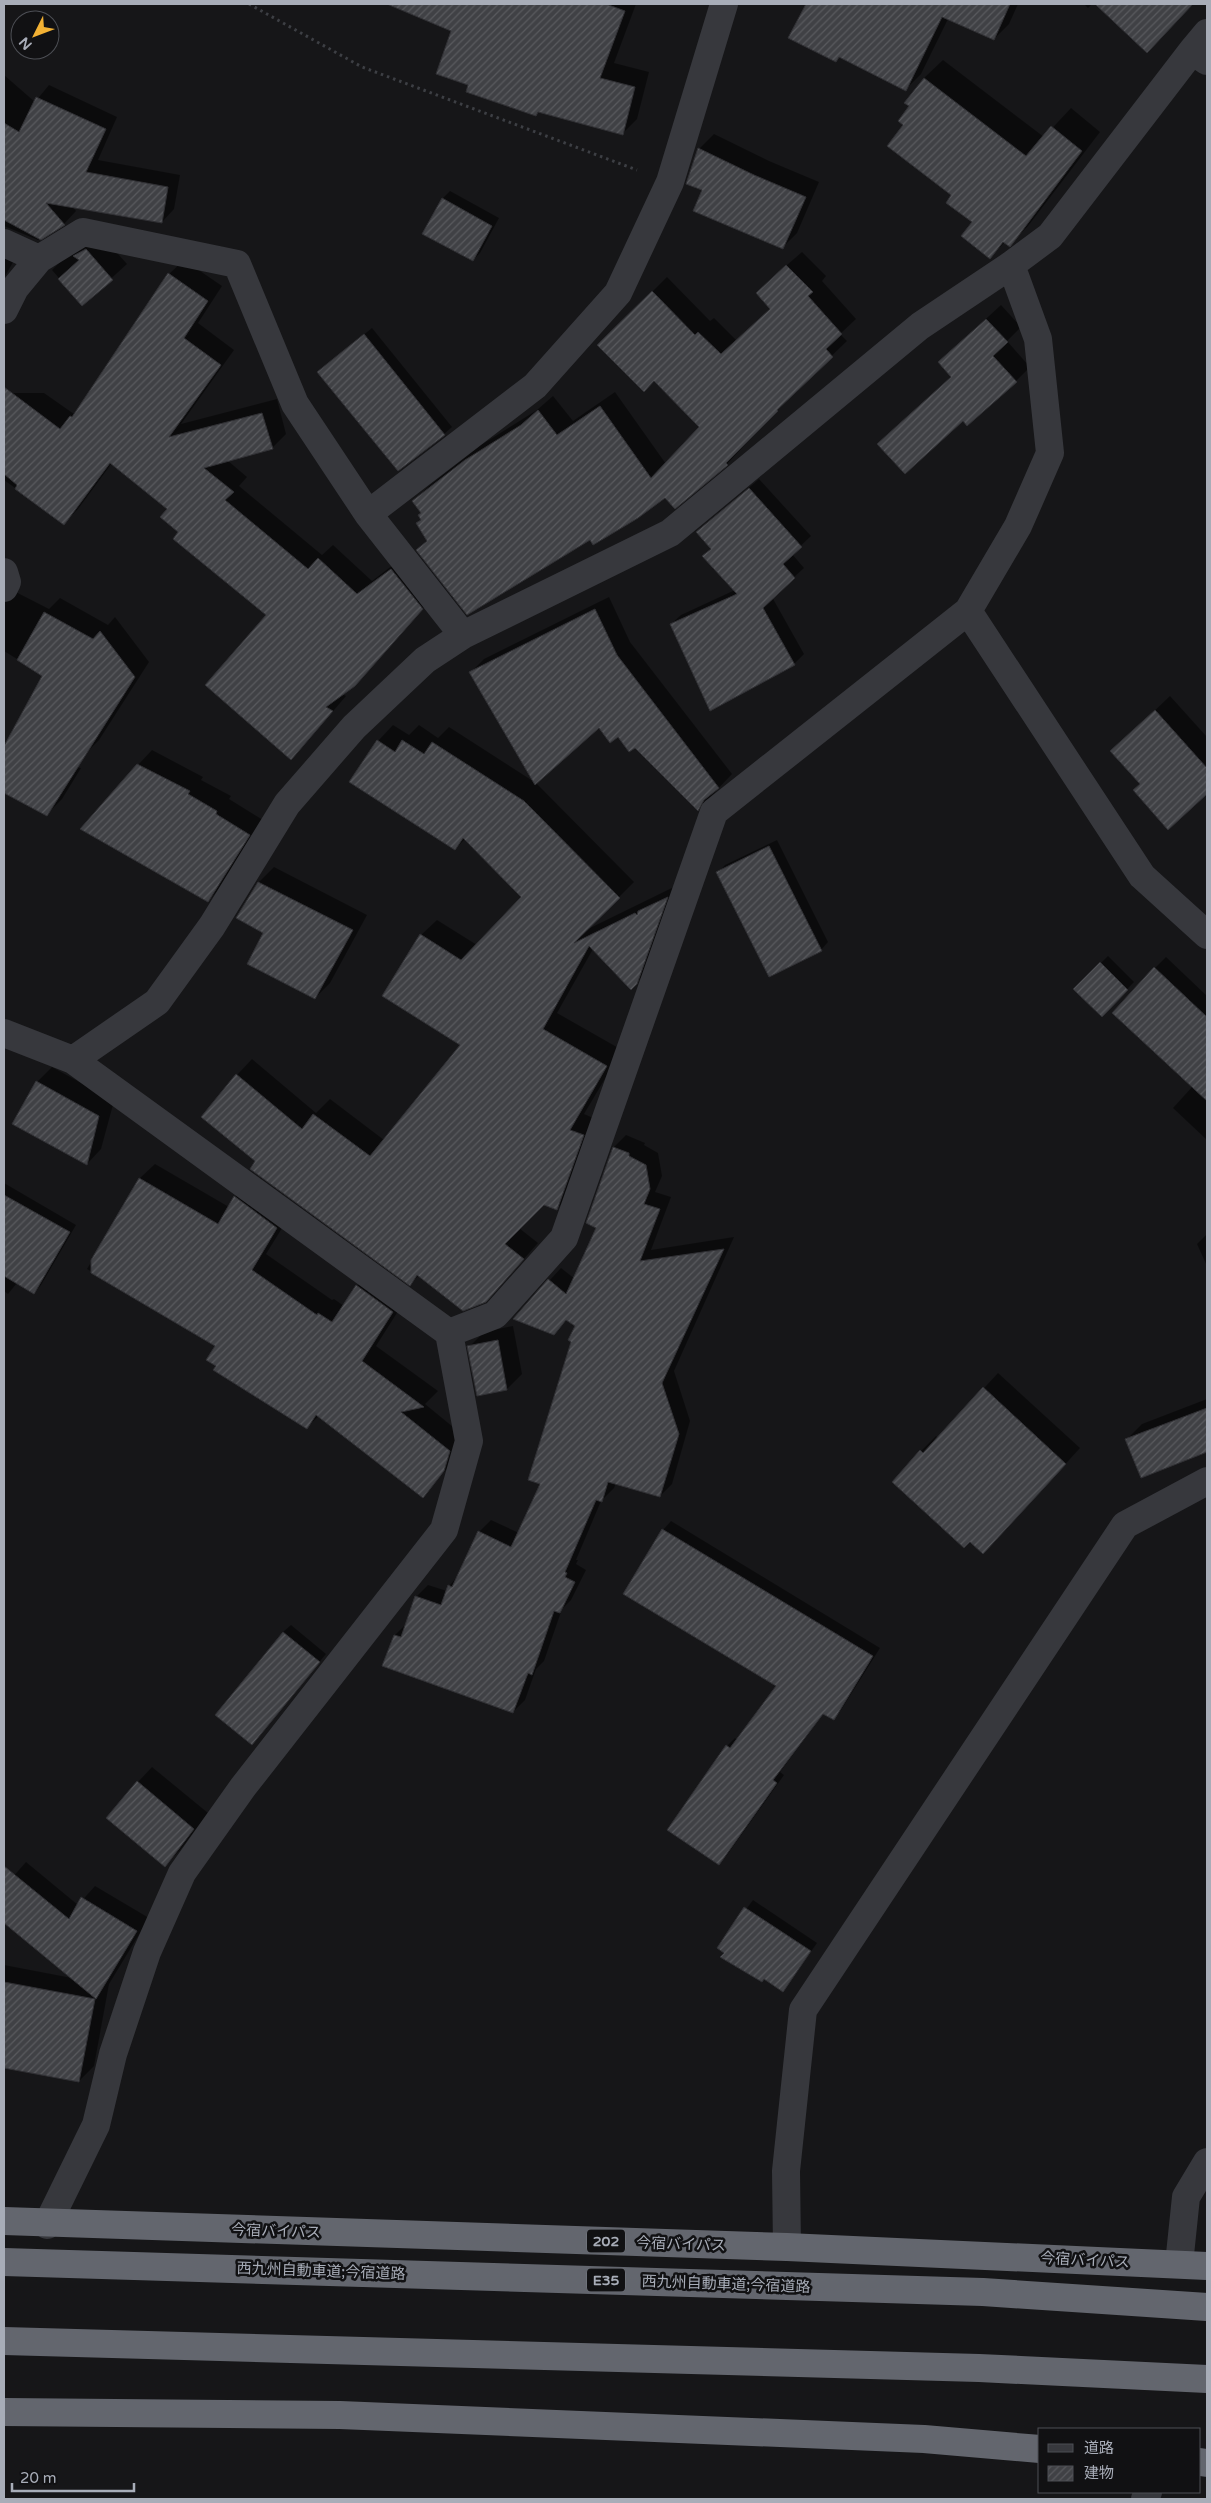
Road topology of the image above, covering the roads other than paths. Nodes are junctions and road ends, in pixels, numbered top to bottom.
1 (724, 4) edge
2 (1202, 49) edge
3 (4, 243) edge
4 (39, 259) junction
5 (1011, 265) junction
6 (4, 310) edge
7 (368, 514) junction
8 (4, 572) edge
9 (4, 588) edge
10 (968, 611) junction
11 (463, 635) junction
12 (1207, 935) edge
13 (4, 1033) edge
14 (73, 1060) junction
15 (449, 1333) junction
16 (1207, 1481) edge
17 (1207, 2162) edge
18 (4, 2221) edge
19 (47, 2224) junction
20 (787, 2247) junction
21 (4, 2249) edge
22 (4, 2262) edge
23 (82, 2263) junction
24 (1179, 2264) junction
25 (1207, 2266) edge
26 (1207, 2307) edge
27 (4, 2341) edge
28 (1207, 2379) edge
29 (4, 2412) edge
30 (1038, 2448) edge

1 - 7 street
2 - 5 street
3 - 4 street
4 - 6 street
4 - 7 street
5 - 10 street
5 - 11 street
7 - 11 street
8 - 9 street
10 - 12 street
10 - 15 street
11 - 14 street
13 - 14 street
14 - 15 street
15 - 19 street
16 - 20 street
17 - 24 street
18 - 19 highway, 今宿バイパス / 202
19 - 20 highway, 今宿バイパス / 202
20 - 24 highway, 今宿バイパス / 202
21 - 23 highway
22 - 23 highway, 西九州自動車道;今宿道路 / E35
23 - 26 highway, 西九州自動車道;今宿道路 / E35
24 - 25 highway, 今宿バイパス / 202
27 - 28 highway
29 - 30 highway

